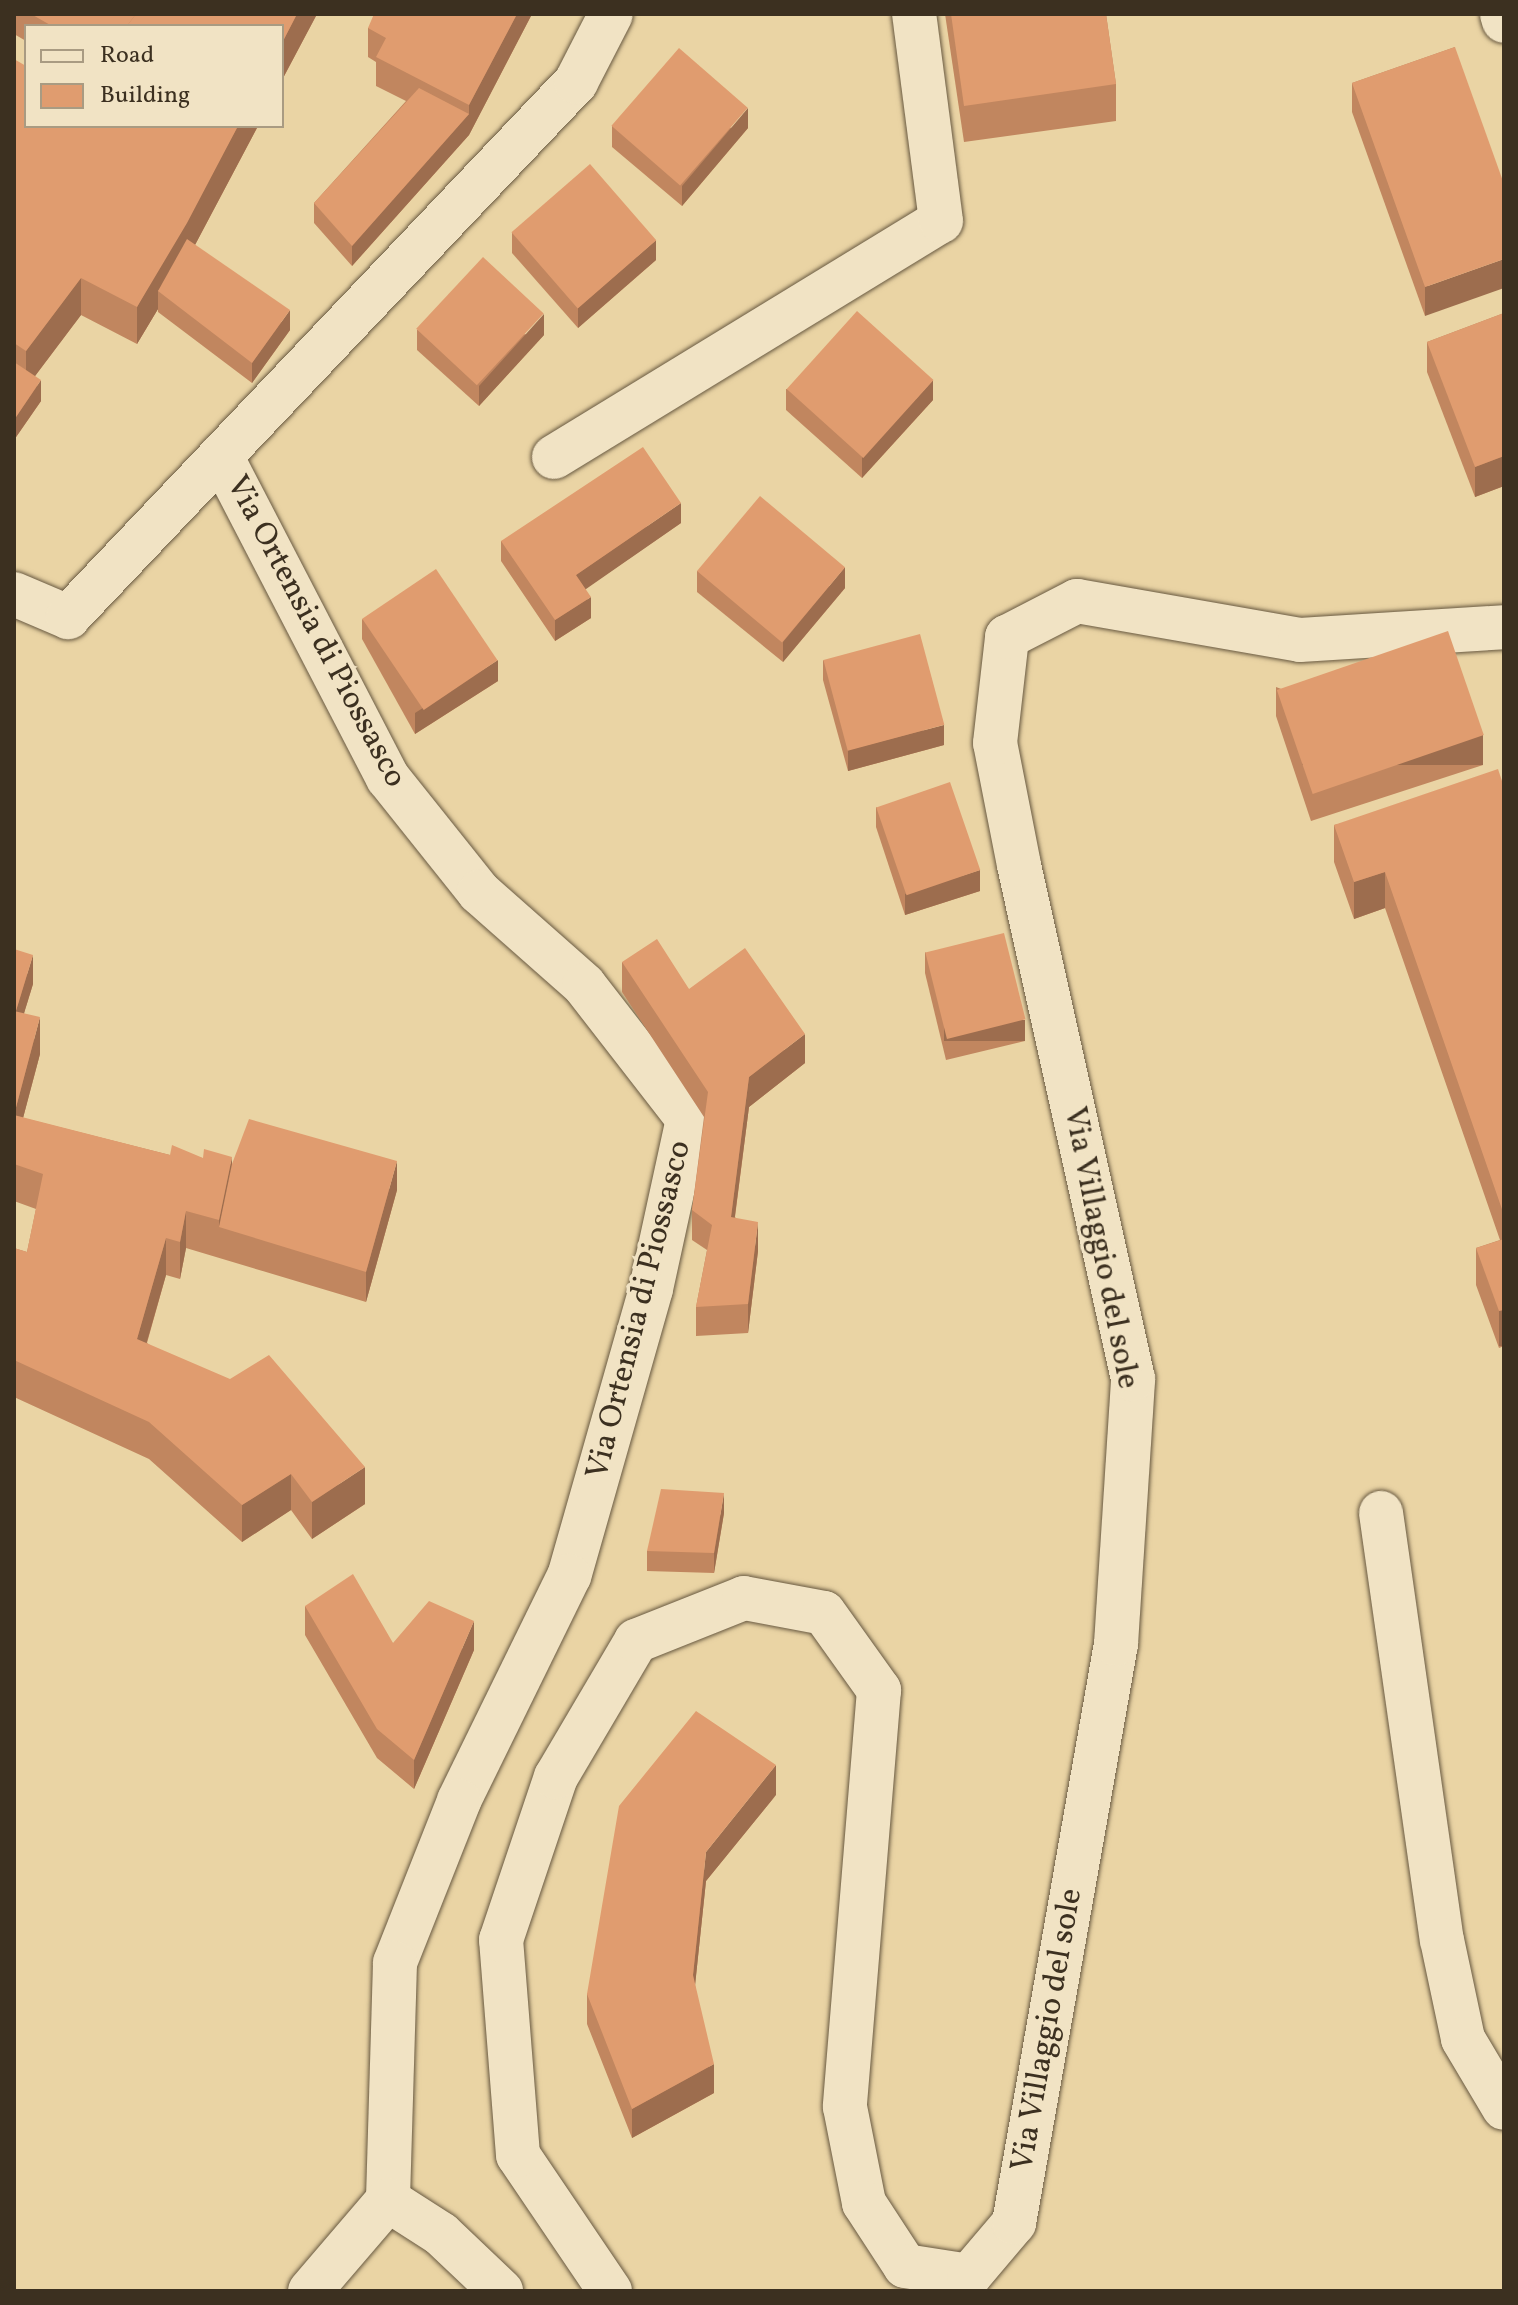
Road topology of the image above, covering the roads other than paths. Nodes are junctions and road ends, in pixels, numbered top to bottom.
1 (611, 14) edge
2 (914, 14) edge
3 (1502, 14) edge
4 (1504, 21) edge
5 (221, 456) junction
6 (554, 457) dead end
7 (14, 594) edge
8 (1504, 627) edge
9 (1381, 1513) dead end
10 (1504, 2108) edge
11 (388, 2200) junction
12 (310, 2291) edge
13 (501, 2291) edge
14 (610, 2291) edge

1 - 5 street, Via Ortensia di Piossasco
2 - 6 street
3 - 4 street
5 - 7 street
5 - 11 street, Via Ortensia di Piossasco
8 - 14 street, Via Villaggio del sole
9 - 10 street
11 - 12 street
11 - 13 street

